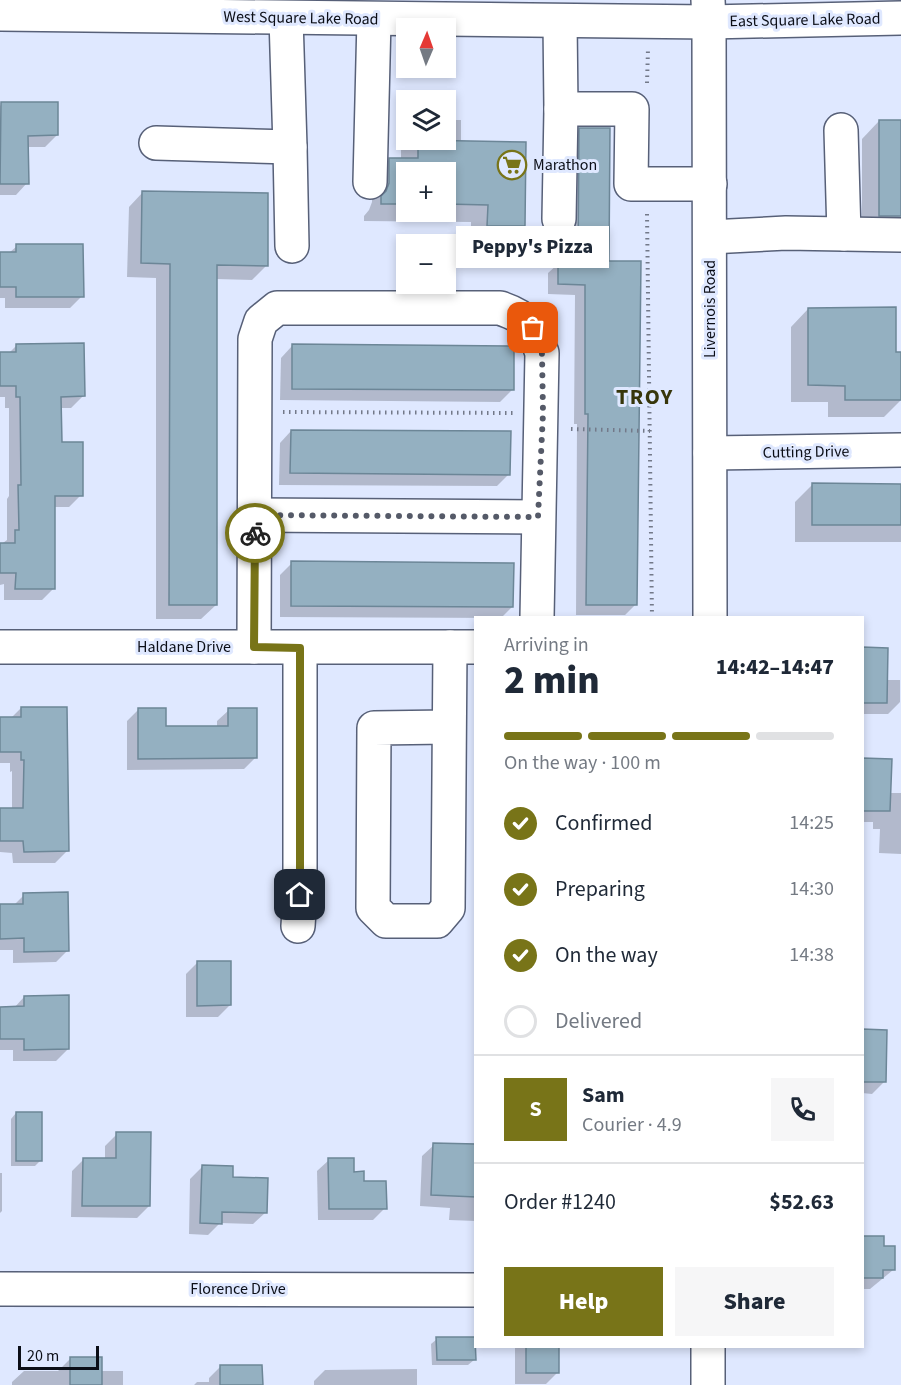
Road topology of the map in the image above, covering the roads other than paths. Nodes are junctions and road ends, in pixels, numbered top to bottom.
1 (0, 0) edge
2 (709, 11) edge
3 (0, 14) edge
4 (286, 18) junction
5 (901, 18) edge
6 (374, 19) junction
7 (560, 21) junction
8 (561, 109) junction
9 (841, 130) dead end
10 (156, 143) dead end
11 (290, 147) junction
12 (370, 182) dead end
13 (710, 184) junction
14 (559, 219) dead end
15 (844, 234) junction
16 (901, 235) edge
17 (710, 237) junction
18 (292, 246) dead end
19 (901, 450) edge
20 (710, 453) junction
21 (255, 515) junction
22 (538, 517) junction
23 (537, 616) edge
24 (710, 616) edge
25 (0, 647) edge
26 (254, 647) junction
27 (463, 647) edge
28 (300, 648) junction
29 (448, 727) junction
30 (298, 926) dead end
31 (0, 1289) edge
32 (474, 1290) edge
33 (708, 1348) edge
34 (708, 1385) edge

1 - 3 main road
2 - 5 main road, East Square Lake Road
2 - 7 main road, West Square Lake Road
2 - 13 main road, Livernois Road
3 - 4 main road, West Square Lake Road
4 - 6 main road, West Square Lake Road
4 - 11 main road
6 - 7 main road, West Square Lake Road
6 - 12 main road
7 - 8 main road
8 - 13 main road
8 - 14 main road
9 - 15 main road
10 - 11 main road
11 - 18 main road
13 - 17 main road, Livernois Road
15 - 16 main road
15 - 17 main road
17 - 20 main road, Livernois Road
19 - 20 main road, Cutting Drive
20 - 24 main road, Livernois Road
21 - 22 main road
21 - 22 main road
21 - 26 main road
22 - 23 main road
25 - 26 main road, Haldane Drive
26 - 28 main road, Haldane Drive
27 - 28 main road, Haldane Drive
27 - 29 main road
28 - 30 main road
29 - 29 main road
31 - 32 main road, Florence Drive
33 - 34 main road

